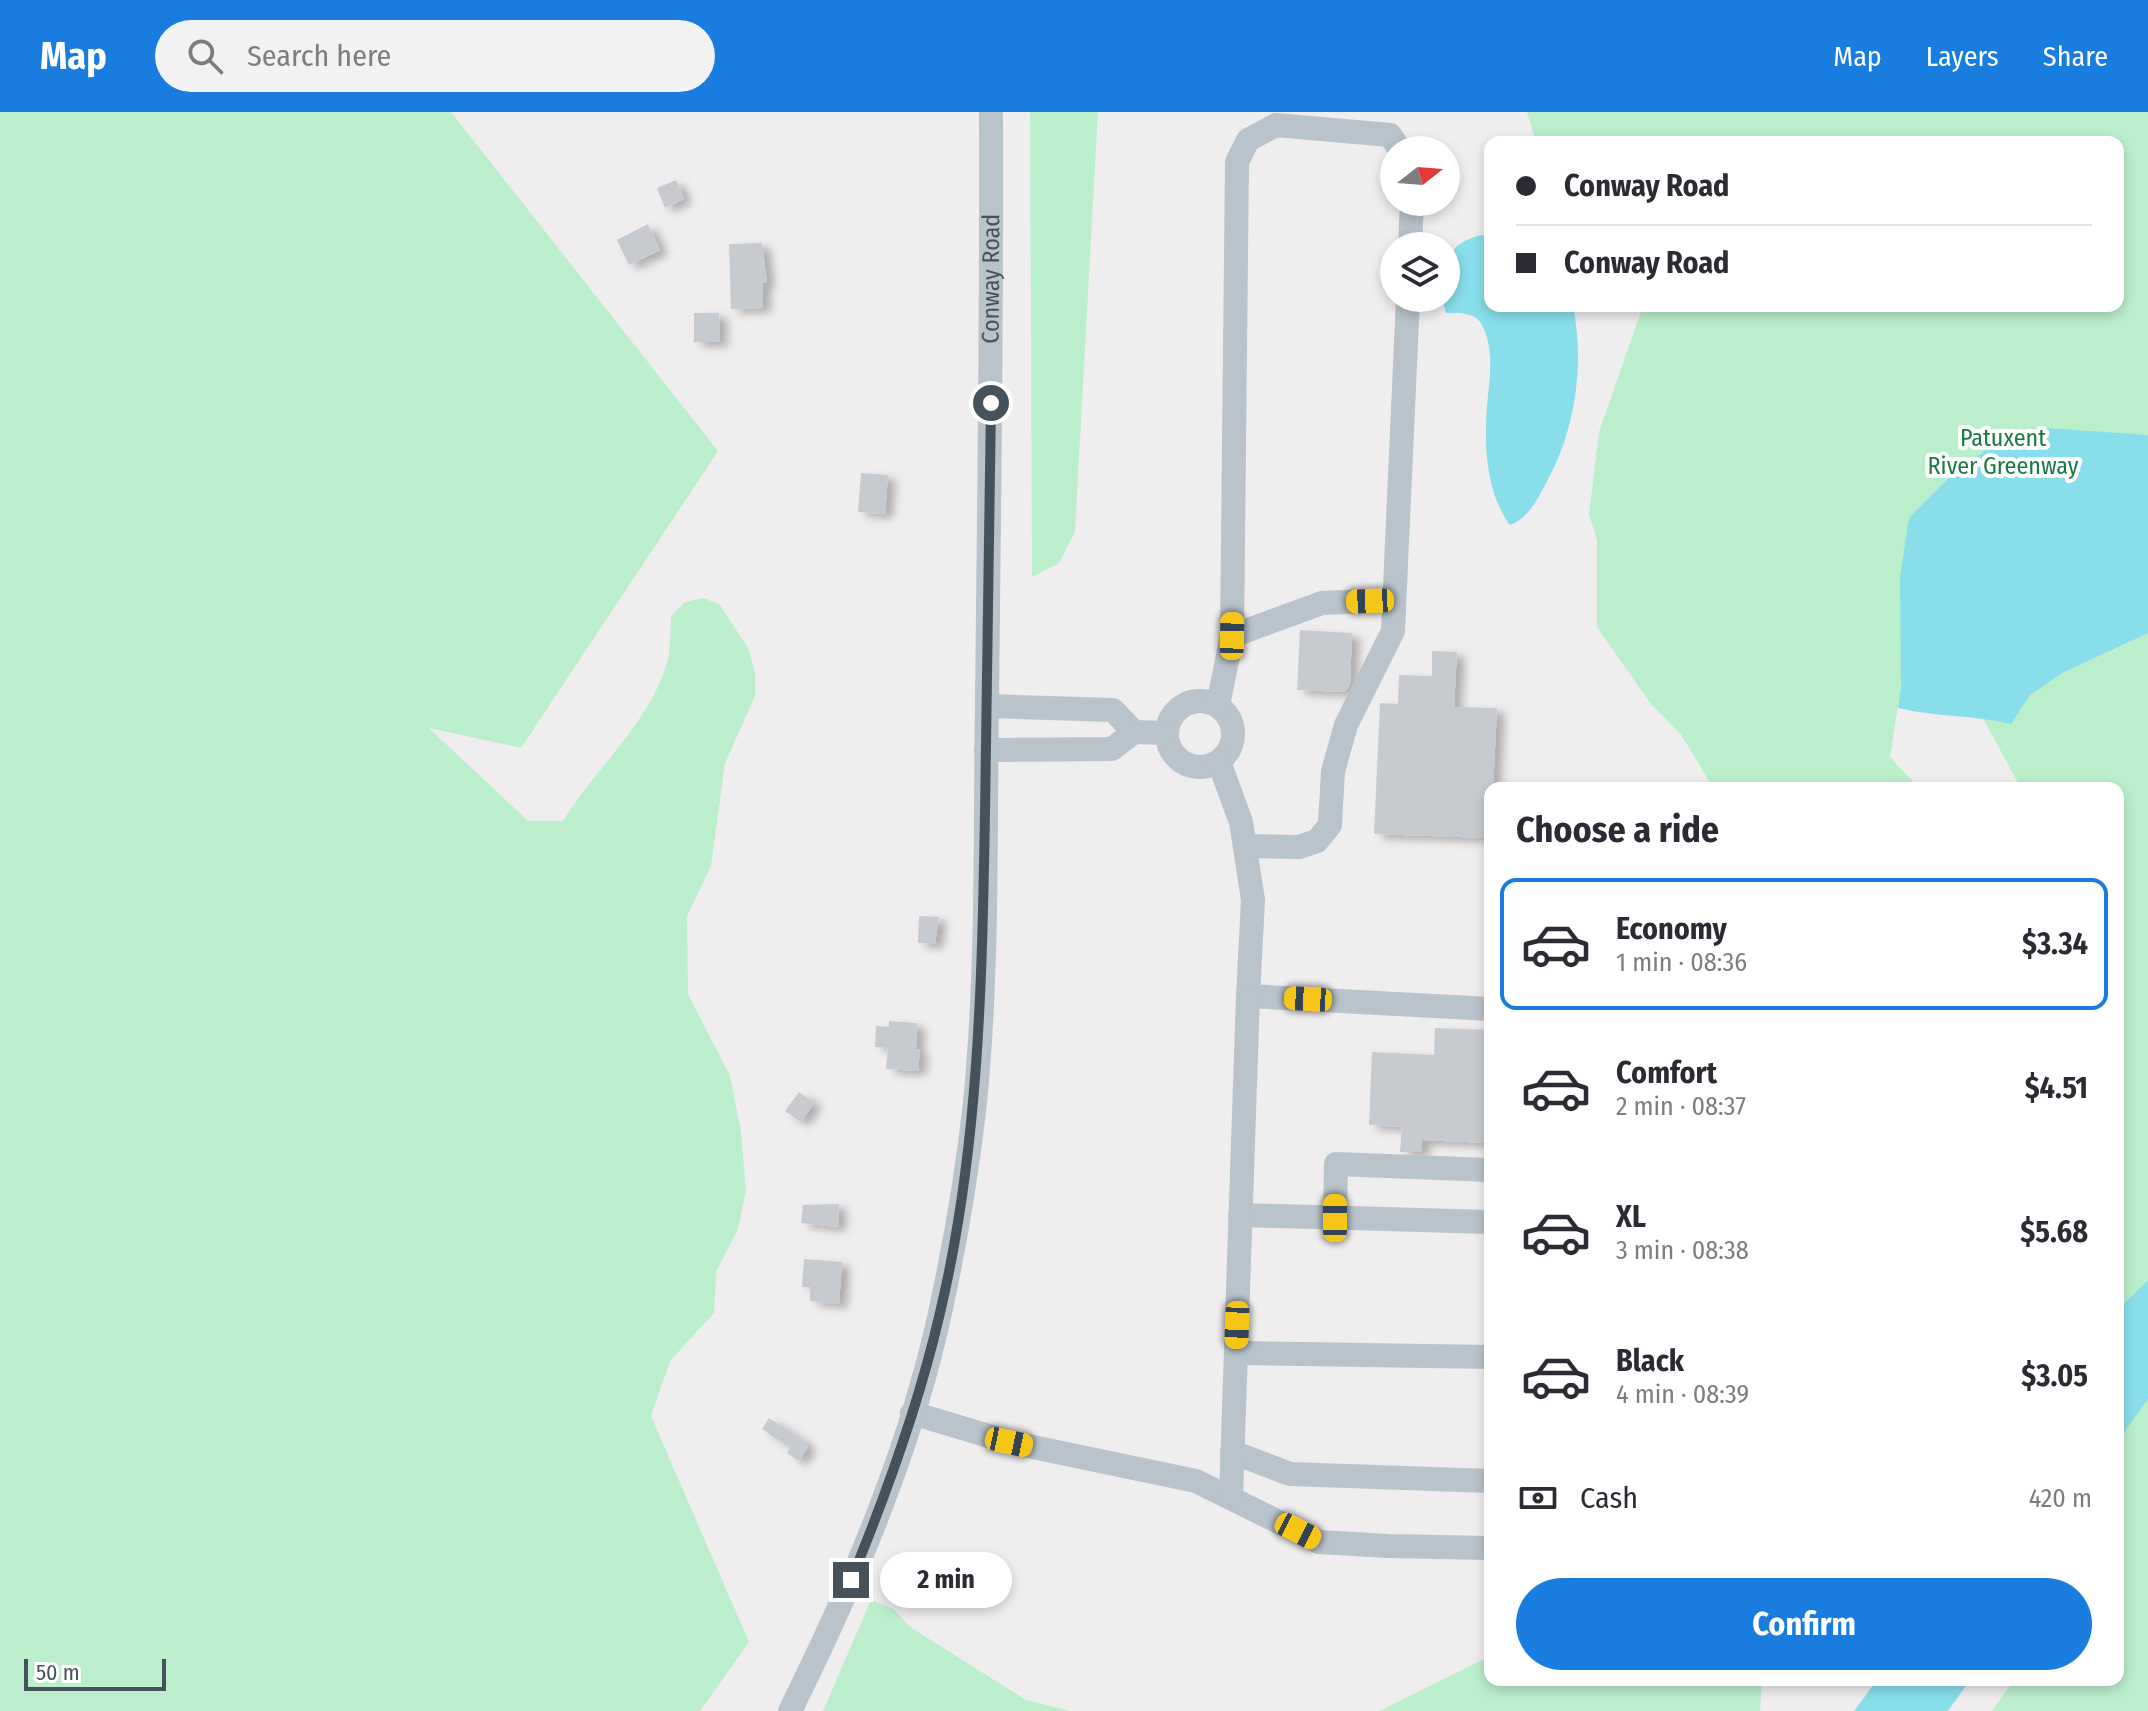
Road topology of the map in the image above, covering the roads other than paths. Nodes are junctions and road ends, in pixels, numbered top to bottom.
1 (991, 112) edge
2 (1391, 136) edge
3 (1407, 312) edge
4 (1394, 600) junction
5 (1232, 636) junction
6 (1218, 705) junction
7 (987, 706) junction
8 (1134, 732) junction
9 (1167, 733) junction
10 (986, 750) junction
11 (1219, 762) junction
12 (1245, 846) junction
13 (1248, 996) junction
14 (1484, 1009) edge
15 (1484, 1170) edge
16 (1240, 1215) junction
17 (1335, 1218) junction
18 (1484, 1222) edge
19 (1236, 1353) junction
20 (1484, 1357) edge
21 (912, 1413) junction
22 (1232, 1452) junction
23 (1484, 1481) edge
24 (1231, 1497) junction
25 (1484, 1548) edge
26 (790, 1711) edge

1 - 7 street, Conway Road
2 - 5 street
3 - 4 street
4 - 5 street
4 - 12 street
5 - 6 street
6 - 9 street
6 - 11 street
7 - 8 street
7 - 10 street, Conway Road
8 - 9 street
8 - 10 street
9 - 11 street
10 - 21 street, Conway Road
11 - 12 street
12 - 13 street
13 - 14 street
13 - 16 street
15 - 17 street
16 - 17 street
16 - 19 street
17 - 18 street
19 - 20 street
19 - 22 street
21 - 24 street
21 - 26 street, Conway Road
22 - 23 street
22 - 24 street
24 - 25 street

